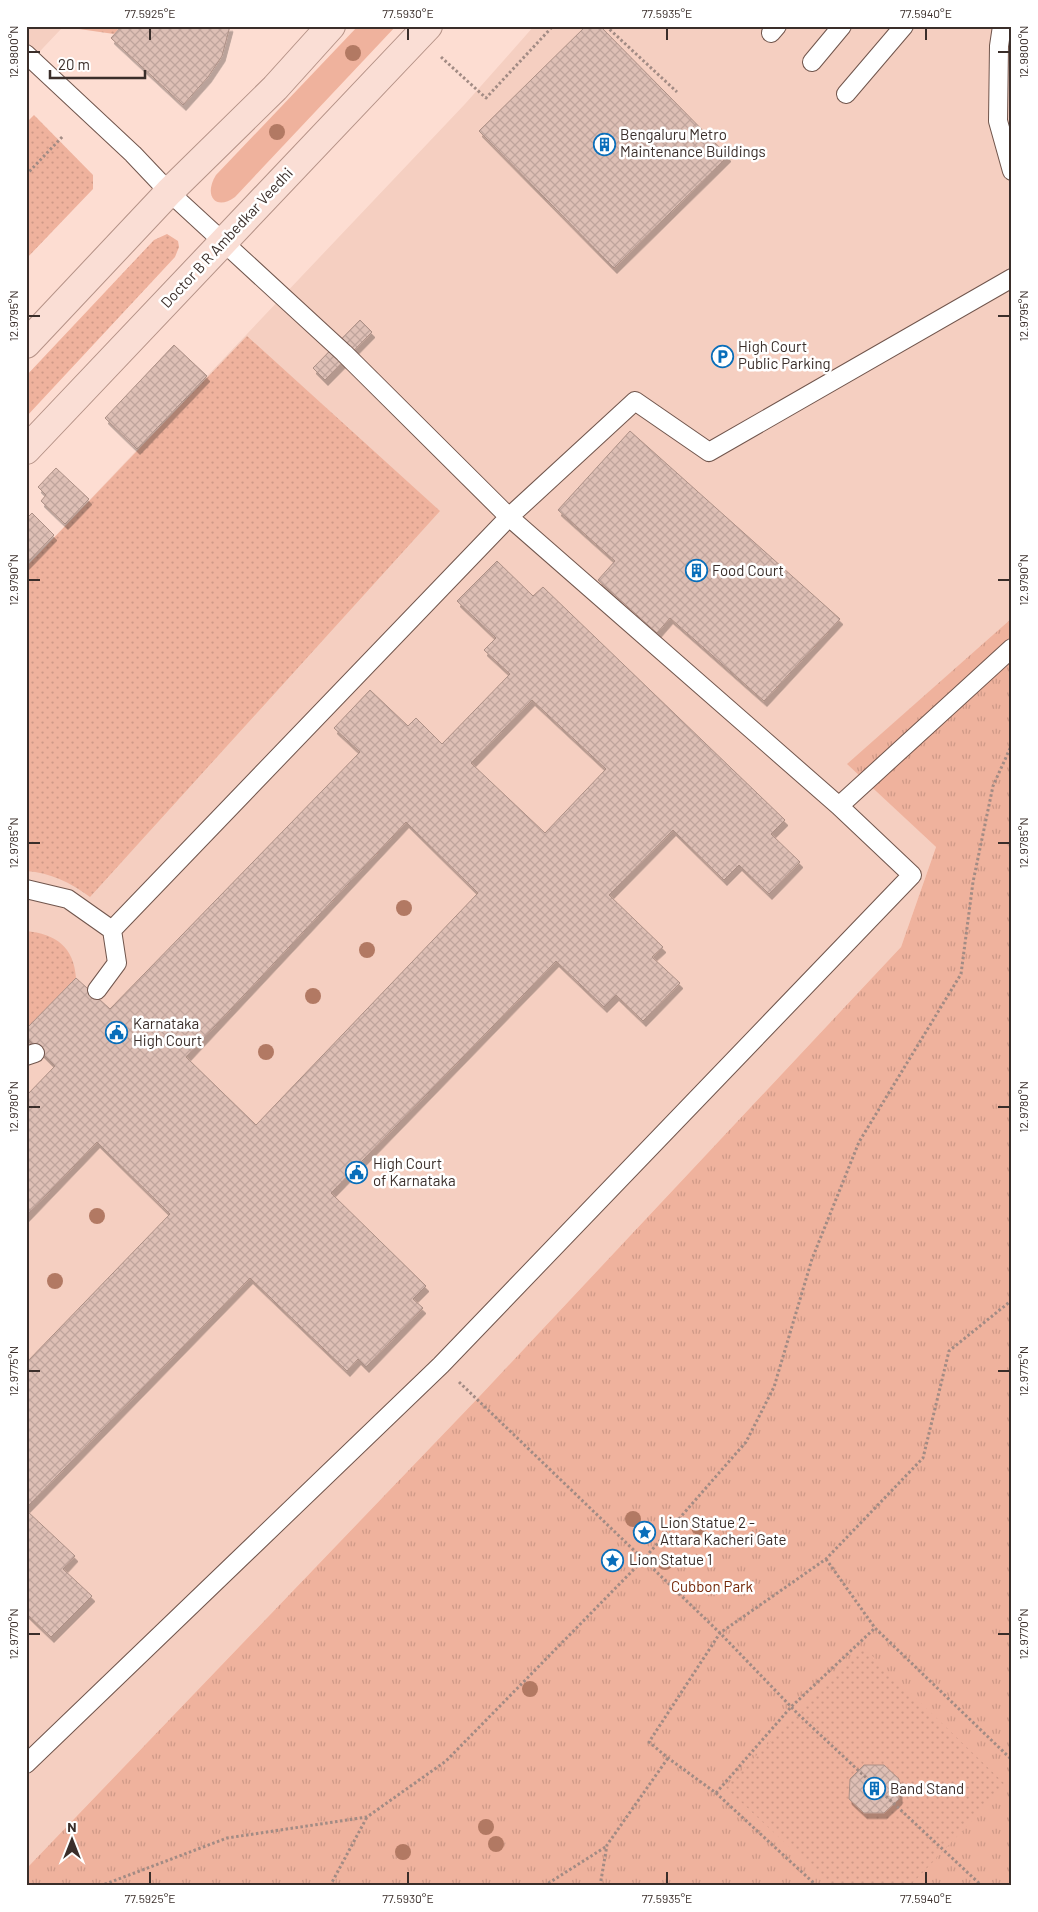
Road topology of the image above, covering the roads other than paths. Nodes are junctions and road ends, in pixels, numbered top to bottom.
1 (331, 26) edge
2 (842, 26) edge
3 (904, 26) edge
4 (1002, 26) edge
5 (423, 31) edge
6 (26, 54) edge
7 (812, 62) dead end
8 (846, 94) dead end
9 (1012, 171) edge
10 (169, 192) junction
11 (225, 241) junction
12 (1012, 278) edge
13 (26, 344) edge
14 (26, 450) edge
15 (509, 517) junction
16 (1012, 648) edge
17 (839, 806) junction
18 (26, 889) edge
19 (112, 930) junction
20 (97, 990) dead end
21 (26, 1764) edge

1 - 10 main road
2 - 7 lane
3 - 8 lane
4 - 9 lane
5 - 11 main road, Doctor B R Ambedkar Veedhi
6 - 10 lane
10 - 11 lane
10 - 13 main road
11 - 14 main road, Doctor B R Ambedkar Veedhi
11 - 15 lane
12 - 15 lane
15 - 17 lane
15 - 19 lane
16 - 17 lane
17 - 21 lane
18 - 19 lane
19 - 20 lane

